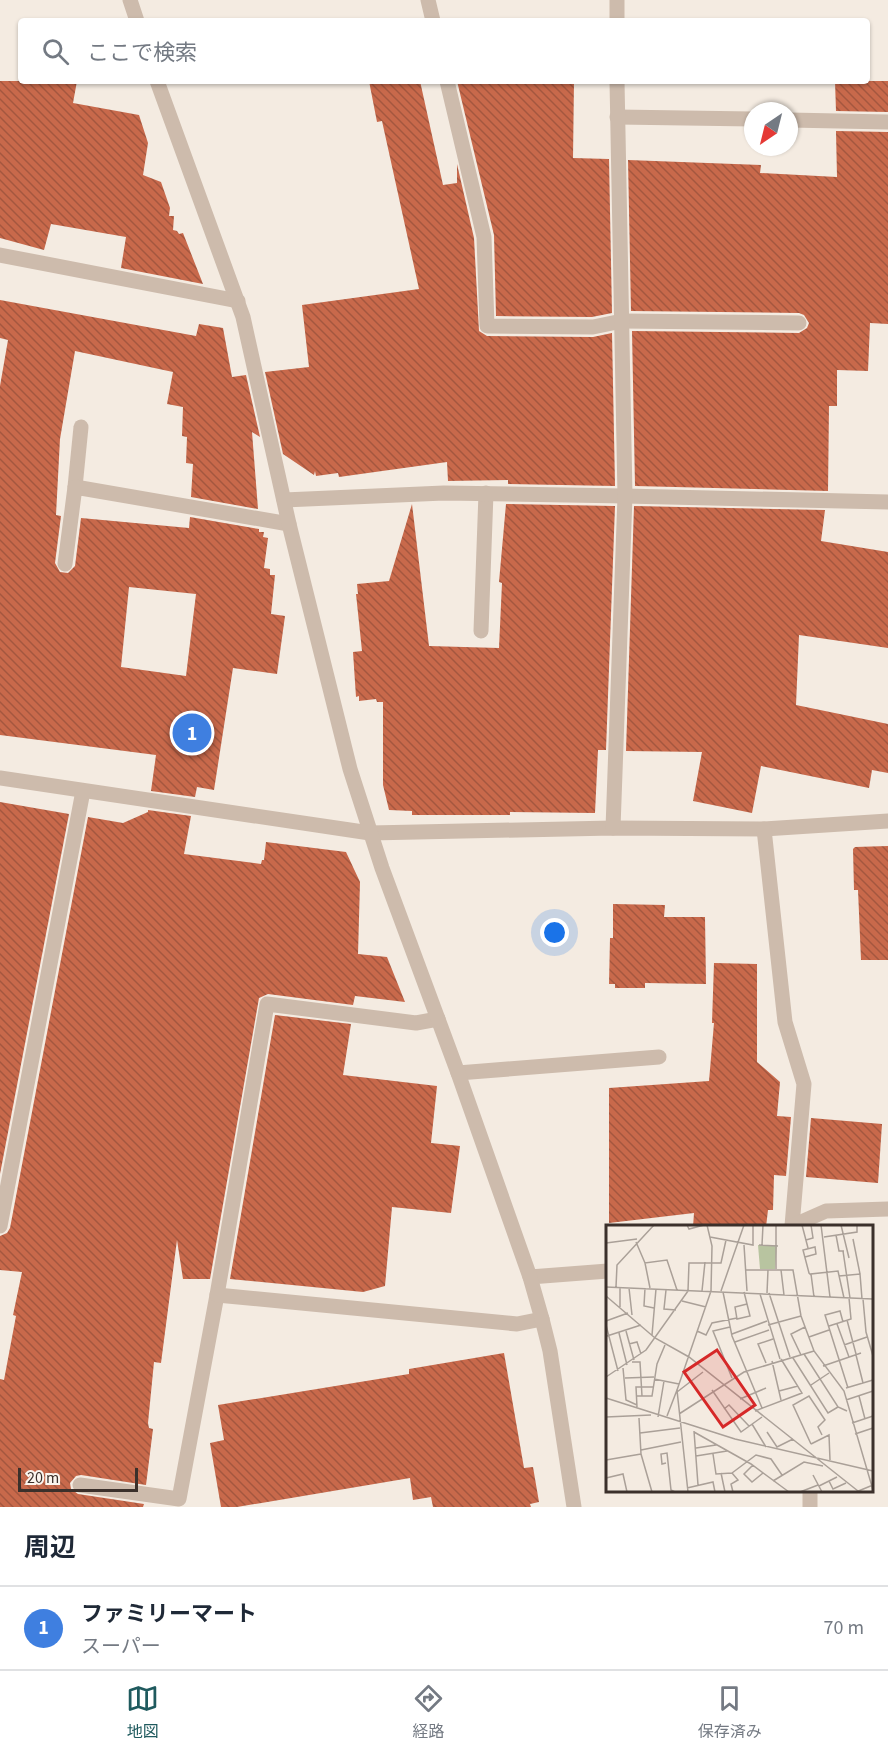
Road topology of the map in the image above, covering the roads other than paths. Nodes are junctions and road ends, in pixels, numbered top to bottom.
1 (130, 0) edge
2 (428, 0) edge
3 (617, 0) edge
4 (136, 18) edge
5 (432, 18) edge
6 (617, 18) edge
7 (159, 84) edge
8 (448, 84) edge
9 (617, 84) edge
10 (617, 117) junction
11 (744, 119) edge
12 (798, 120) edge
13 (888, 122) edge
14 (0, 255) edge
15 (238, 301) junction
16 (622, 321) junction
17 (800, 324) dead end
18 (81, 427) dead end
19 (75, 487) junction
20 (486, 494) junction
21 (625, 496) junction
22 (284, 500) junction
23 (888, 502) edge
24 (289, 524) junction
25 (65, 564) dead end
26 (481, 631) dead end
27 (0, 778) edge
28 (83, 791) junction
29 (888, 821) edge
30 (613, 828) junction
31 (764, 829) junction
32 (370, 833) junction
33 (438, 1019) junction
34 (659, 1056) dead end
35 (458, 1073) junction
36 (888, 1209) edge
37 (807, 1223) edge
38 (792, 1225) edge
39 (0, 1226) edge
40 (606, 1271) edge
41 (530, 1277) junction
42 (217, 1295) junction
43 (542, 1319) junction
44 (80, 1485) dead end
45 (574, 1507) edge

1 - 4 street
2 - 5 street
3 - 6 street
7 - 15 street
8 - 16 street
9 - 10 street
10 - 11 street
10 - 16 street
12 - 13 street
14 - 15 street
15 - 22 street
16 - 17 street
16 - 21 street
18 - 19 street
19 - 24 street
19 - 25 street
20 - 21 street
20 - 22 street
20 - 26 street
21 - 23 street
21 - 30 street
22 - 24 street
24 - 32 street
27 - 28 street
28 - 32 street
28 - 39 street
29 - 31 street
30 - 31 street
30 - 32 street
31 - 38 street
32 - 33 street
33 - 35 street
33 - 42 street
34 - 35 street
35 - 41 street
36 - 37 street
40 - 41 street
41 - 43 street
42 - 43 street
42 - 44 street
43 - 45 street

